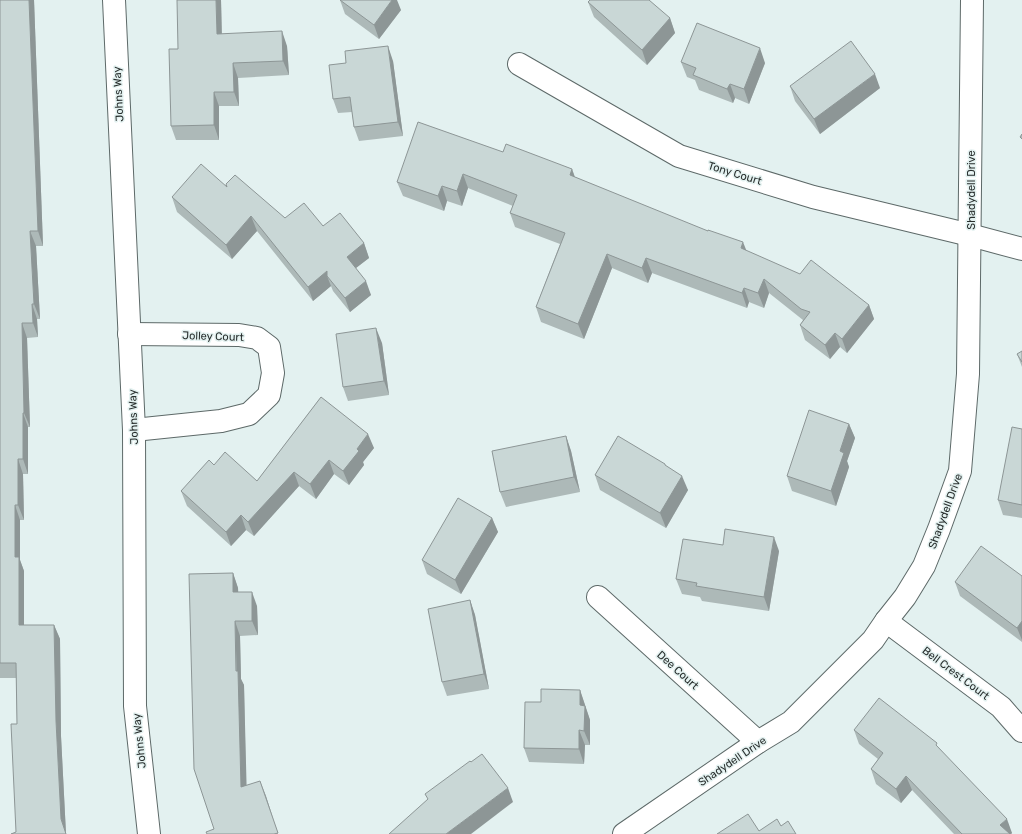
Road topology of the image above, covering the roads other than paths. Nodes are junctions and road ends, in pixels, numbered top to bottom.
1 (114, 0) edge
2 (972, 0) edge
3 (519, 64) dead end
4 (970, 235) junction
5 (1022, 249) edge
6 (129, 334) junction
7 (134, 430) junction
8 (598, 597) dead end
9 (886, 621) junction
10 (1022, 731) edge
11 (758, 742) junction
12 (149, 834) edge
13 (624, 834) edge

1 - 6 street, Johns Way
2 - 4 street, Shadydell Drive
3 - 4 street, Tony Court
4 - 5 street, Tony Court
4 - 9 street, Shadydell Drive
6 - 7 street, Johns Way
6 - 7 street, Jolley Court
7 - 12 street, Johns Way
8 - 11 street, Dee Court
9 - 10 street, Bell Crest Court
9 - 11 street, Shadydell Drive
11 - 13 street, Shadydell Drive

